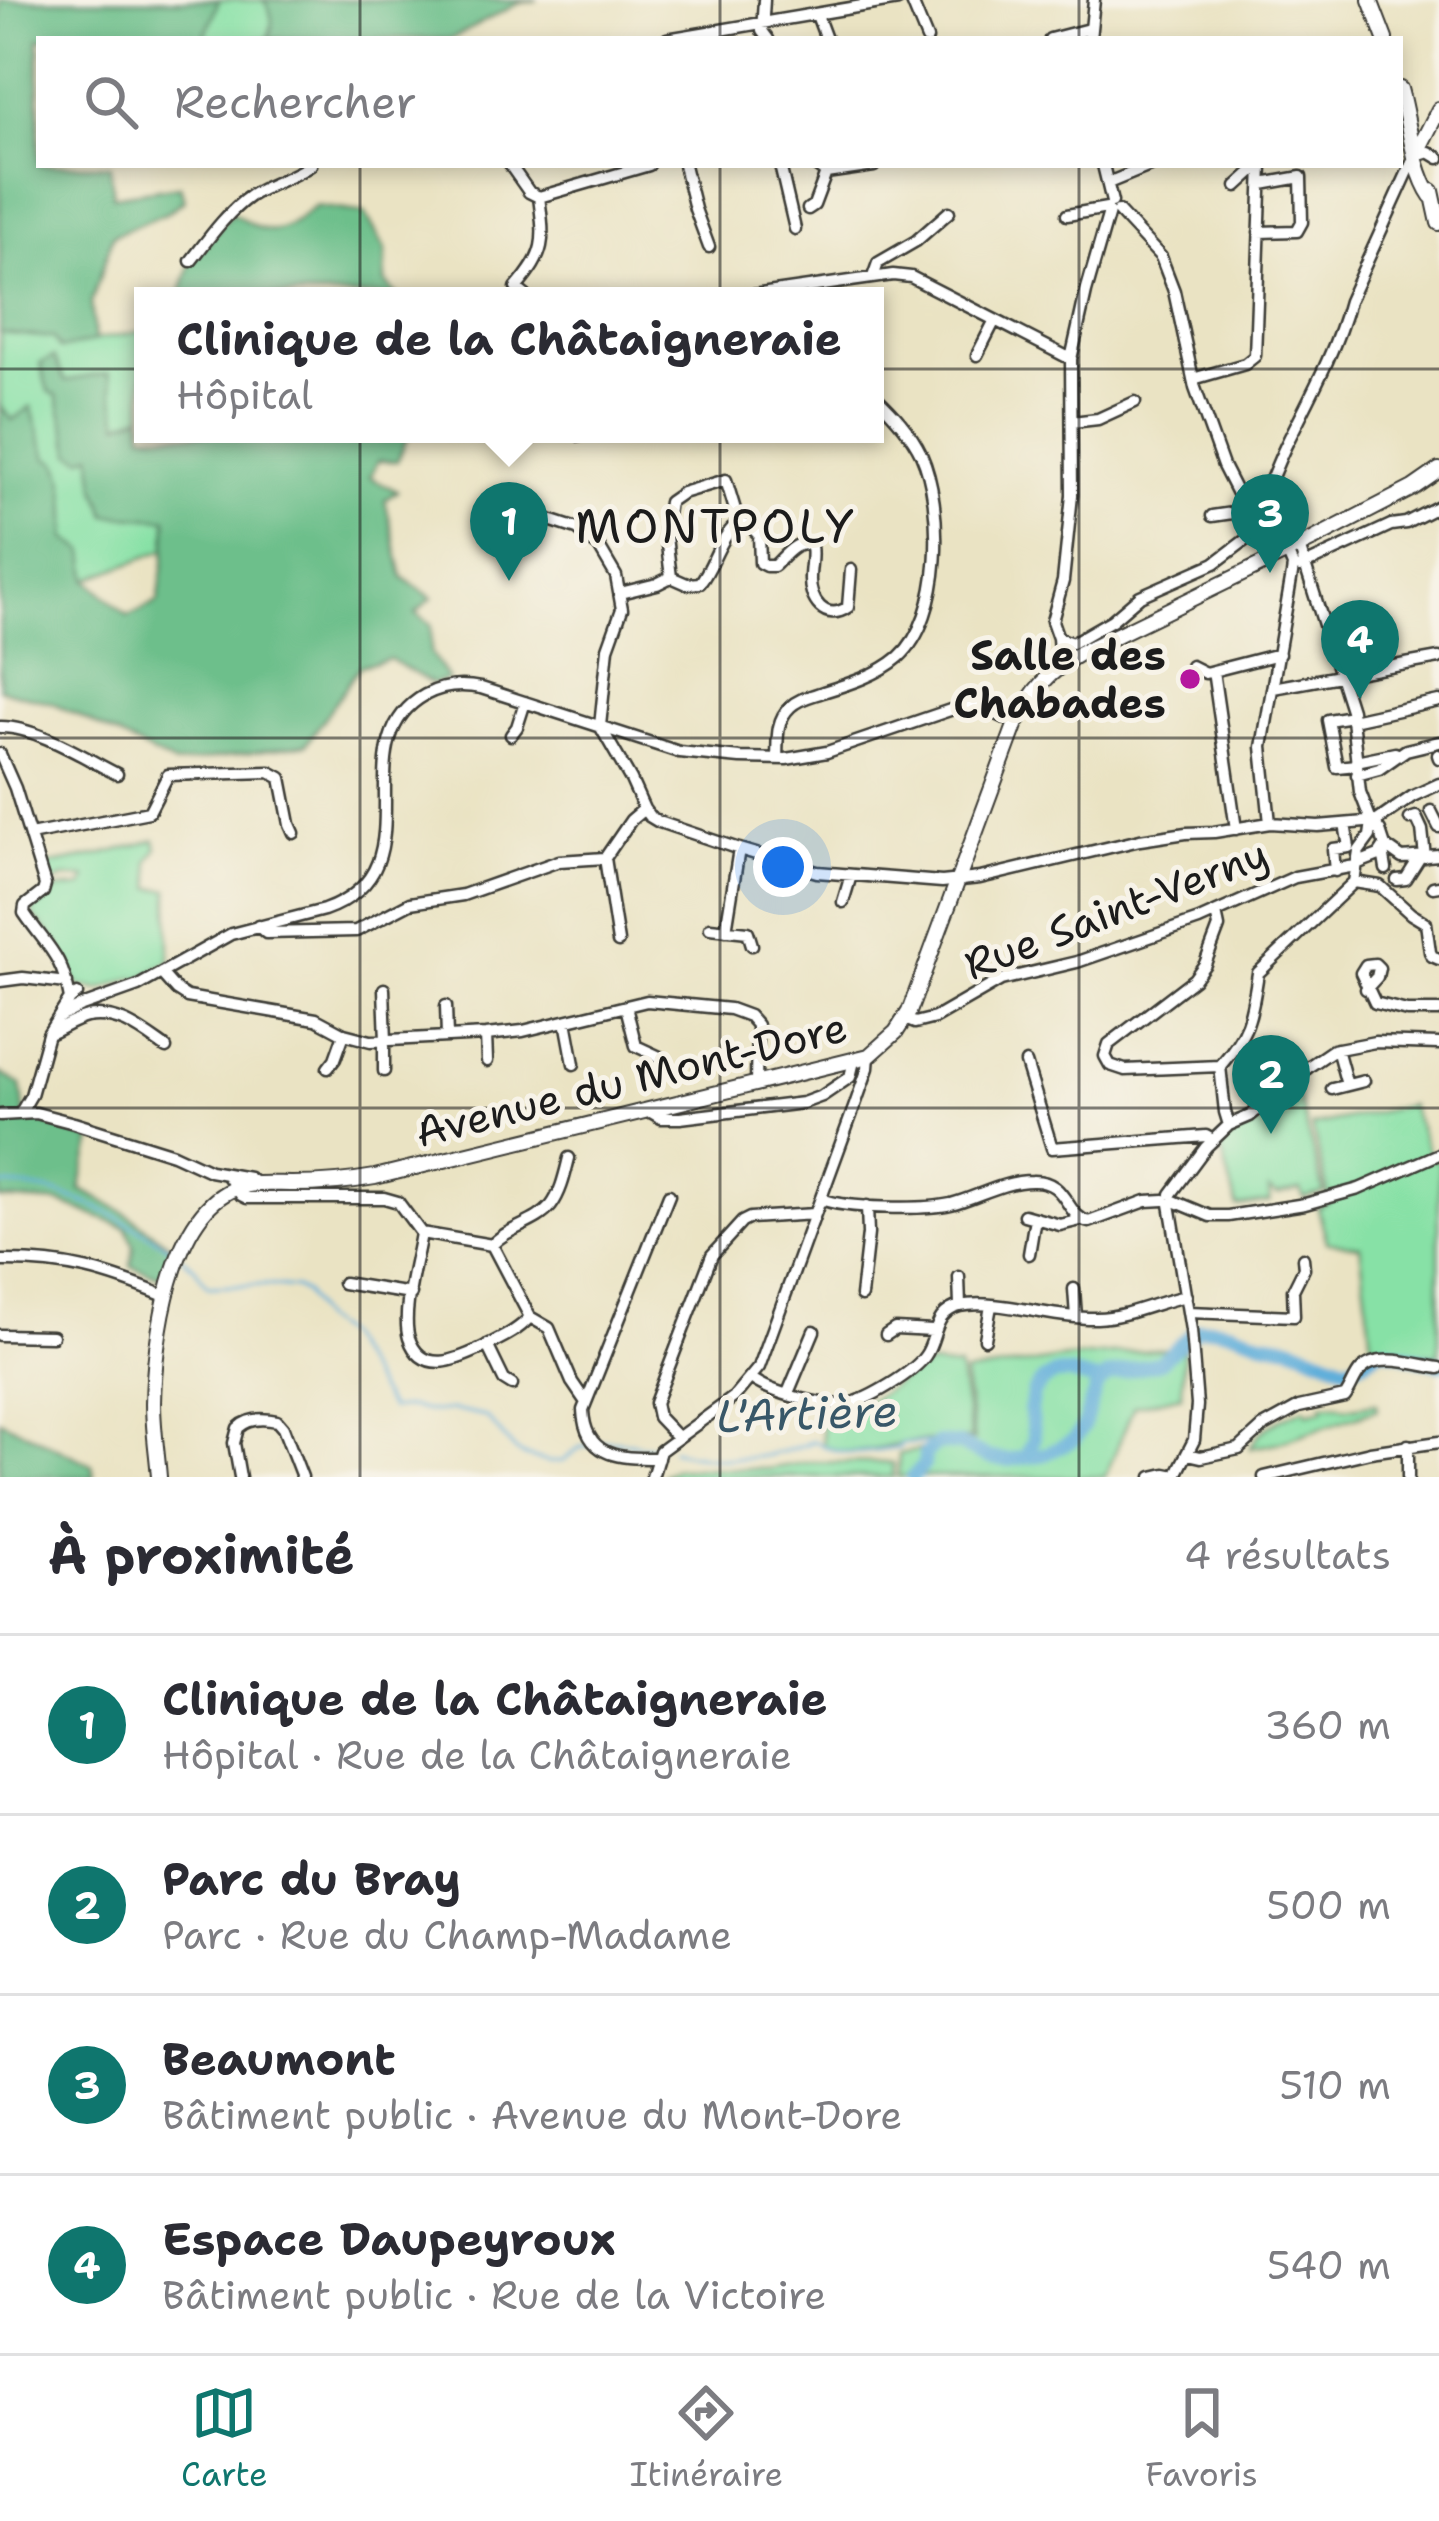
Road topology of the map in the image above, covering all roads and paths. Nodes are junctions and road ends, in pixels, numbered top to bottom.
1 (764, 0) edge
2 (898, 0) edge
3 (911, 0) edge
4 (1094, 0) edge
5 (1370, 0) edge
6 (864, 4) edge
7 (817, 15) junction
8 (763, 22) junction
9 (1089, 34) edge
10 (684, 36) edge
11 (766, 36) edge
12 (825, 36) edge
13 (926, 36) edge
14 (1384, 36) edge
15 (1404, 112) edge
16 (1437, 113) edge
17 (1417, 156) junction
18 (1439, 158) edge
19 (306, 168) edge
20 (512, 168) edge
21 (639, 168) edge
22 (686, 168) edge
23 (781, 168) edge
24 (1104, 168) edge
25 (1145, 168) edge
26 (1257, 168) edge
27 (1261, 168) edge
28 (820, 169) edge
29 (1108, 183) junction
30 (1262, 184) junction
31 (1237, 185) dead end
32 (538, 197) junction
33 (1111, 208) junction
34 (808, 209) dead end
35 (949, 212) dead end
36 (1067, 214) dead end
37 (1439, 224) edge
38 (795, 229) dead end
39 (1259, 232) junction
40 (709, 247) dead end
41 (190, 261) dead end
42 (873, 278) junction
43 (524, 287) edge
44 (810, 287) edge
45 (995, 320) junction
46 (977, 356) dead end
47 (1071, 358) junction
48 (1193, 379) junction
49 (1136, 402) dead end
50 (884, 406) edge
51 (1072, 422) junction
52 (1439, 470) edge
53 (1439, 506) edge
54 (1248, 514) junction
55 (1212, 516) dead end
56 (520, 518) dead end
57 (739, 523) junction
58 (1256, 551) junction
59 (1297, 562) junction
60 (851, 570) dead end
61 (671, 577) junction
62 (620, 593) junction
63 (1058, 638) junction
64 (1076, 648) junction
65 (1279, 654) junction
66 (1439, 658) edge
67 (1060, 665) junction
68 (1191, 666) dead end
69 (1213, 671) junction
70 (1340, 674) junction
71 (1273, 688) junction
72 (1439, 701) edge
73 (525, 702) junction
74 (1352, 718) junction
75 (1016, 723) junction
76 (600, 726) junction
77 (0, 727) edge
78 (511, 735) dead end
79 (1439, 742) edge
80 (0, 754) edge
81 (777, 759) junction
82 (1356, 767) junction
83 (117, 774) dead end
84 (1439, 784) edge
85 (644, 809) junction
86 (1431, 811) dead end
87 (1410, 819) dead end
88 (1372, 822) junction
89 (1270, 823) junction
90 (1345, 824) junction
91 (1439, 827) edge
92 (1236, 829) junction
93 (294, 833) dead end
94 (30, 835) junction
95 (1354, 848) junction
96 (1384, 848) junction
97 (739, 849) junction
98 (1430, 856) edge
99 (605, 858) junction
100 (965, 861) junction
101 (1356, 865) junction
102 (1386, 869) dead end
103 (1335, 871) junction
104 (850, 875) junction
105 (980, 878) junction
106 (1397, 880) dead end
107 (958, 881) junction
108 (1354, 882) junction
109 (843, 902) dead end
110 (1216, 914) junction
111 (258, 926) junction
112 (710, 928) dead end
113 (726, 930) junction
114 (618, 942) dead end
115 (752, 944) dead end
116 (1439, 959) edge
117 (161, 973) junction
118 (0, 981) edge
119 (67, 983) junction
120 (384, 989) dead end
121 (1366, 989) dead end
122 (76, 999) junction
123 (446, 1006) dead end
124 (626, 1007) junction
125 (1439, 1011) edge
126 (905, 1019) junction
127 (566, 1021) junction
128 (48, 1034) junction
129 (344, 1034) junction
130 (487, 1035) junction
131 (447, 1036) junction
132 (385, 1041) junction
133 (1439, 1044) edge
134 (166, 1048) dead end
135 (1337, 1049) junction
136 (662, 1058) dead end
137 (861, 1058) junction
138 (487, 1061) dead end
139 (574, 1064) dead end
140 (1026, 1064) dead end
141 (1220, 1066) junction
142 (328, 1068) dead end
143 (384, 1071) dead end
144 (1364, 1081) dead end
145 (756, 1085) junction
146 (1348, 1085) junction
147 (1332, 1089) dead end
148 (31, 1094) junction
149 (649, 1111) junction
150 (21, 1112) junction
151 (35, 1113) junction
152 (0, 1115) edge
153 (1229, 1125) junction
154 (1214, 1140) junction
155 (1439, 1154) edge
156 (569, 1158) dead end
157 (223, 1184) junction
158 (669, 1195) dead end
159 (820, 1199) junction
160 (1170, 1200) junction
161 (867, 1206) junction
162 (815, 1214) junction
163 (1081, 1220) junction
164 (422, 1233) junction
165 (492, 1245) junction
166 (1029, 1253) dead end
167 (1303, 1258) dead end
168 (0, 1261) edge
169 (959, 1277) dead end
170 (343, 1283) dead end
171 (1074, 1289) dead end
172 (411, 1294) junction
173 (861, 1296) dead end
174 (1186, 1296) junction
175 (167, 1298) junction
176 (960, 1306) junction
177 (991, 1306) junction
178 (1188, 1312) junction
179 (1076, 1316) junction
180 (530, 1317) junction
181 (814, 1331) dead end
182 (933, 1331) junction
183 (0, 1335) edge
184 (52, 1336) dead end
185 (886, 1336) dead end
186 (985, 1340) dead end
187 (488, 1345) junction
188 (1439, 1369) edge
189 (751, 1378) junction
190 (512, 1385) dead end
191 (788, 1394) junction
192 (585, 1401) junction
193 (1439, 1442) edge
194 (1408, 1445) junction
195 (666, 1448) junction
196 (1188, 1454) junction
197 (1332, 1460) junction
198 (159, 1477) edge
199 (240, 1477) edge
200 (302, 1477) edge
201 (652, 1477) edge
202 (1152, 1477) edge
203 (1175, 1477) edge
204 (1264, 1477) edge
205 (1334, 1477) edge
206 (1408, 1477) edge

1 - 8 street
2 - 6 street
3 - 13 street
4 - 9 street
5 - 14 main road
6 - 7 street
7 - 8 street
7 - 12 street
8 - 10 street
8 - 11 street
15 - 16 main road
15 - 17 main road
16 - 17 main road
17 - 18 street
17 - 37 main road
17 - 54 street
19 - 41 street
20 - 32 street
21 - 32 street
22 - 40 street
23 - 38 street
24 - 29 street
25 - 29 street
26 - 31 street
27 - 30 street
28 - 34 street
29 - 33 street
30 - 39 street
30 - 39 street
32 - 43 street
33 - 36 street
33 - 47 street
33 - 48 street
35 - 42 street
39 - 48 street
42 - 44 street
42 - 45 street
45 - 46 street
45 - 47 street
47 - 51 street
48 - 54 street
49 - 51 street
50 - 81 street
51 - 63 street
52 - 59 main road, Avenue du Mont-Dore
53 - 59 street
54 - 55 street
54 - 58 street
56 - 62 street
57 - 60 street
57 - 61 street
57 - 61 street
58 - 59 main road, Avenue du Mont-Dore
58 - 64 main road, Avenue du Mont-Dore
58 - 64 street
59 - 65 street
59 - 70 street
61 - 62 street
62 - 76 street
63 - 64 street
63 - 67 street
64 - 67 main road, Avenue du Mont-Dore
65 - 69 street
65 - 71 street
66 - 70 street
67 - 75 main road, Avenue du Mont-Dore
68 - 69 street
69 - 92 street
70 - 71 street
70 - 74 street
71 - 89 street
72 - 74 street
73 - 76 street
73 - 78 street
73 - 111 street
74 - 82 street
74 - 82 street
75 - 81 street
75 - 100 main road, Avenue du Mont-Dore
76 - 81 street
76 - 85 street
77 - 83 street
79 - 82 street
80 - 94 street
82 - 88 street
84 - 88 street
85 - 97 street
85 - 99 street
86 - 91 street
87 - 98 street
88 - 90 street
88 - 95 street
88 - 96 street
89 - 90 street
89 - 92 street
90 - 95 street
92 - 105 street
93 - 94 street
94 - 119 street
95 - 101 street
95 - 103 street
96 - 98 street
96 - 101 street, Rue Saint-Verny
96 - 102 street
97 - 104 street
97 - 113 street
98 - 106 street
99 - 111 street
99 - 114 street
100 - 105 street
100 - 107 main road, Avenue du Mont-Dore
101 - 103 street, Rue Saint-Verny
101 - 108 street
103 - 110 street, Rue Saint-Verny
104 - 107 street
104 - 109 street
105 - 107 street
107 - 126 main road, Avenue du Mont-Dore
108 - 116 street
108 - 141 street
110 - 126 street, Rue Saint-Verny
110 - 141 street
111 - 117 street
112 - 113 street
113 - 115 street
117 - 122 street
117 - 129 street
118 - 119 street
119 - 122 street
120 - 132 street
121 - 125 street
122 - 128 street
123 - 131 street
124 - 127 street
124 - 136 street
124 - 145 street
126 - 137 main road, Avenue du Mont-Dore
127 - 130 street
127 - 139 street
128 - 134 street
128 - 148 street
129 - 132 street
129 - 142 street
130 - 131 street
130 - 138 street
131 - 132 street
132 - 143 street
133 - 135 street
135 - 146 street
135 - 153 street
137 - 145 main road, Avenue du Mont-Dore
137 - 149 street
137 - 159 street
140 - 154 street
141 - 153 street
144 - 146 street
145 - 149 main road, Avenue du Mont-Dore
146 - 147 street
148 - 150 street
148 - 151 street
149 - 157 main road, Avenue du Mont-Dore
150 - 151 street
150 - 152 street
151 - 157 street
153 - 154 street
154 - 160 street
155 - 160 street
156 - 165 street
157 - 164 street
157 - 175 main road
158 - 192 street
159 - 161 street
159 - 162 street
160 - 163 street
160 - 174 street
161 - 163 street
161 - 173 street
162 - 189 street
162 - 195 street
163 - 166 street
164 - 165 street
164 - 172 street
165 - 180 street
167 - 178 street
168 - 175 street
169 - 176 street
170 - 172 street
171 - 179 street
172 - 187 street
174 - 178 street
174 - 179 street
175 - 198 main road
176 - 177 street
176 - 182 street
177 - 179 street
177 - 186 street
178 - 196 street
180 - 187 street
180 - 192 street
181 - 191 street
182 - 185 street
182 - 191 street
183 - 184 street
187 - 190 street
188 - 196 street
189 - 191 street
189 - 195 street
192 - 195 street
193 - 194 street
194 - 197 street
194 - 206 street
195 - 201 street
196 - 203 street
197 - 204 street
197 - 205 street
199 - 200 street
202 - 203 street

